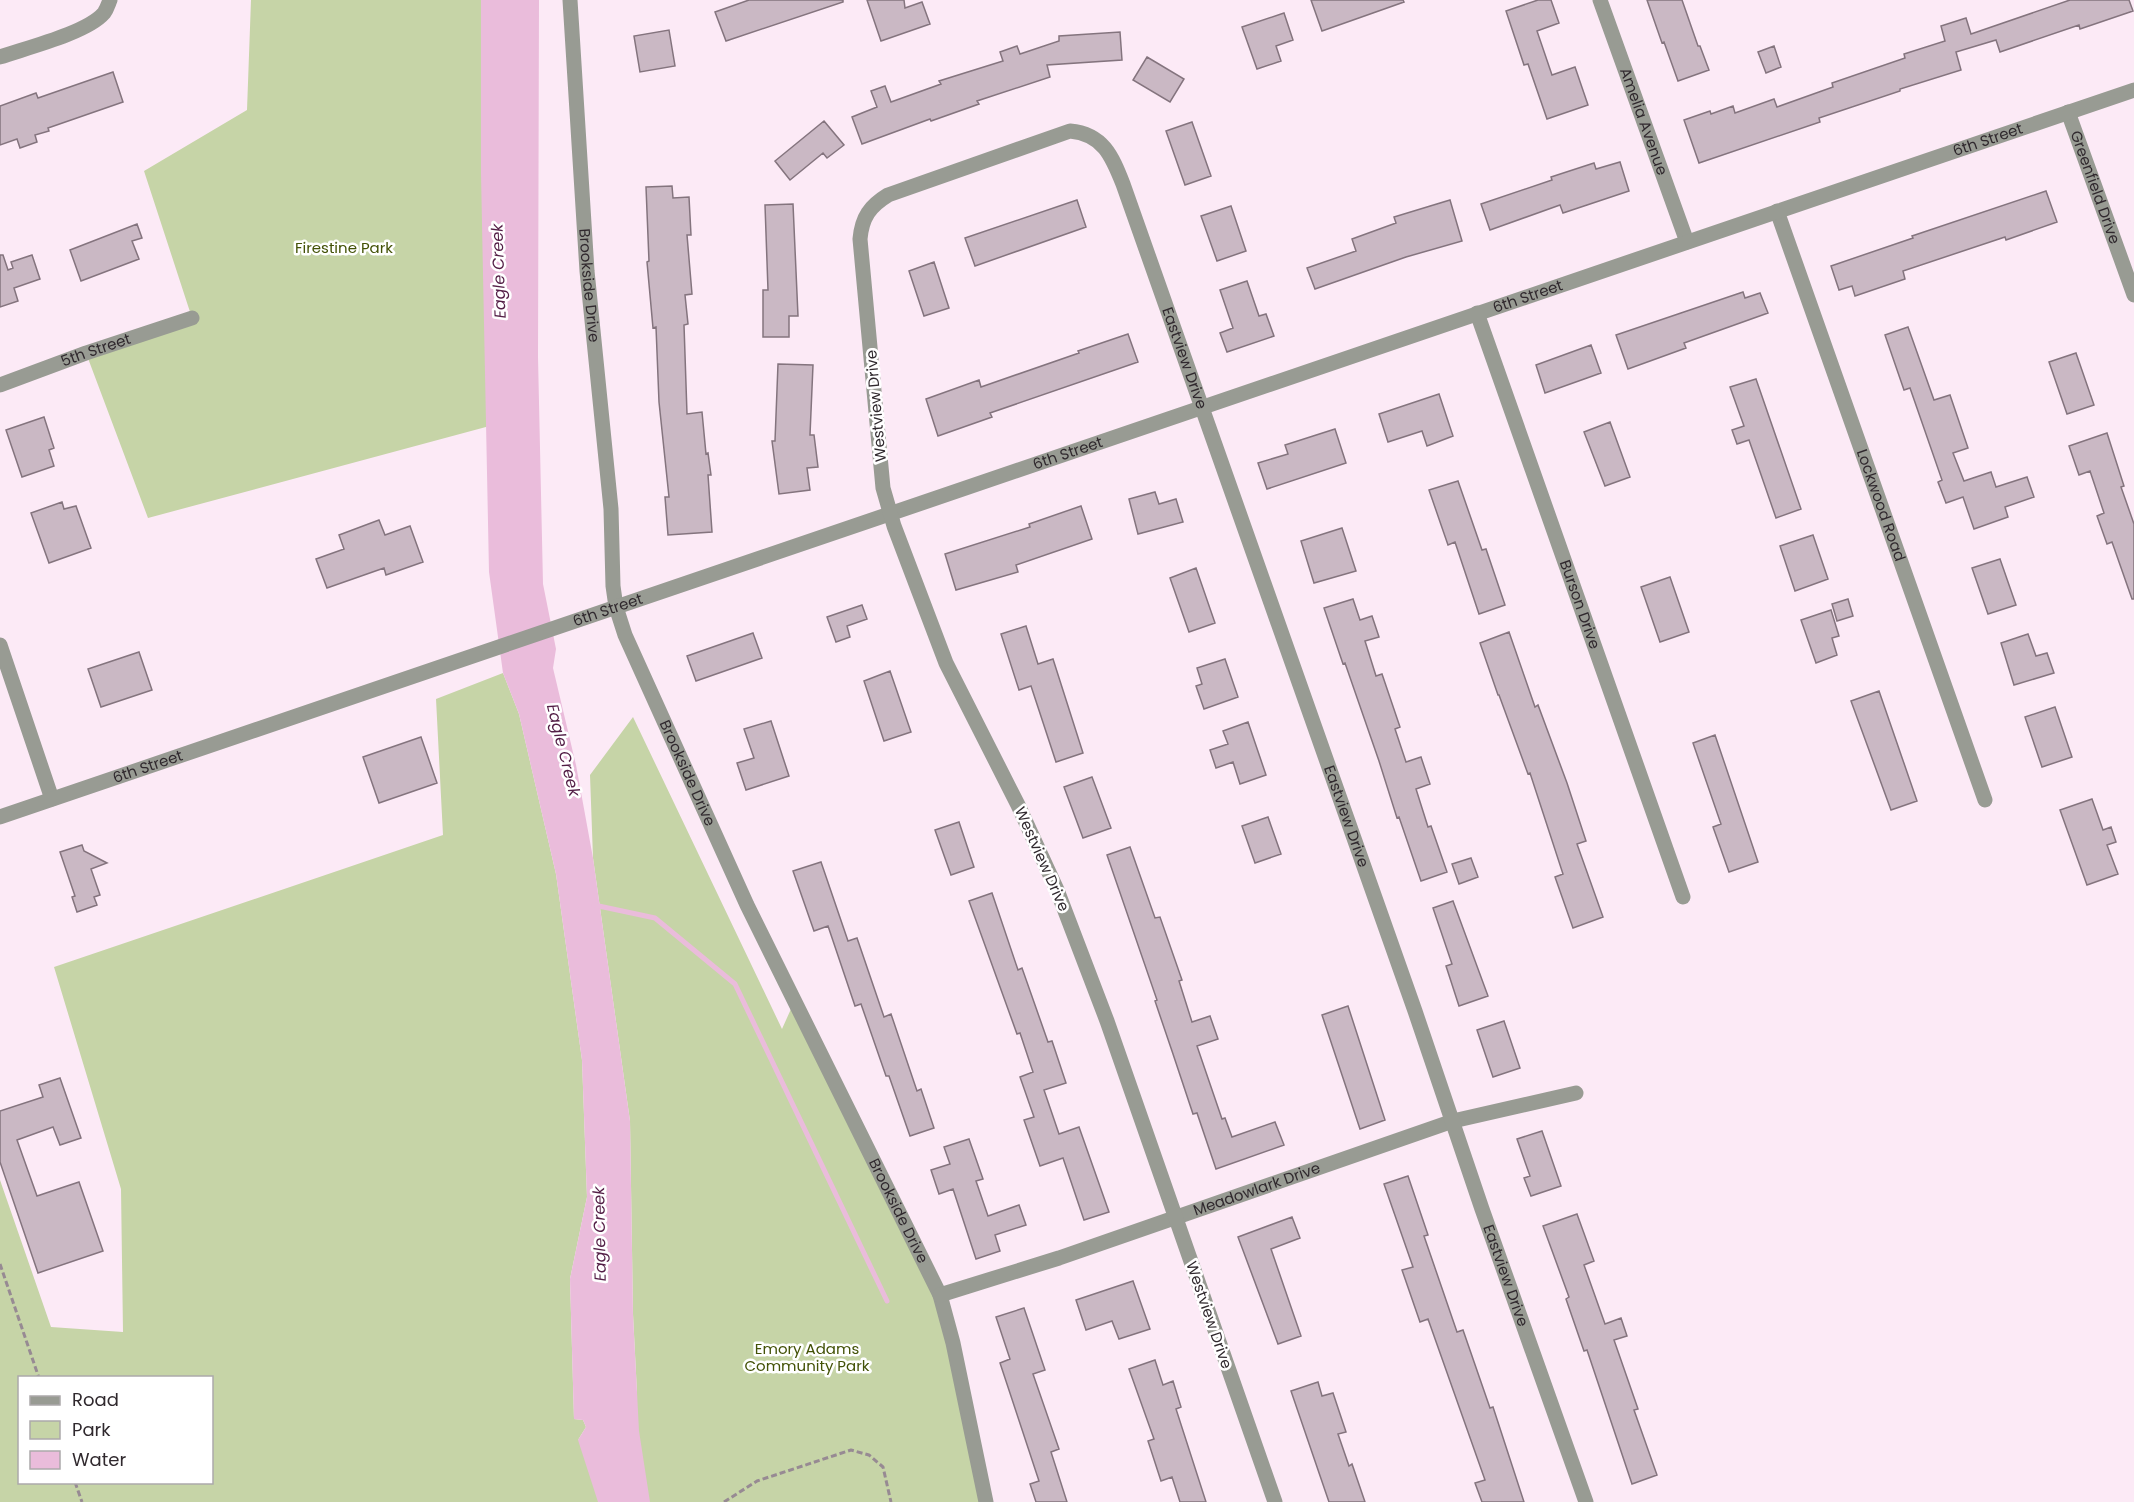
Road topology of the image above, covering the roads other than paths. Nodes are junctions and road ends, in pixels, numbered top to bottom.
1 (570, 0) edge
2 (1600, 0) edge
3 (108, 5) edge
4 (0, 57) edge
5 (2134, 90) edge
6 (2068, 112) junction
7 (868, 211) joint
8 (1777, 211) junction
9 (1687, 242) junction
10 (2134, 295) edge
11 (1478, 313) junction
12 (192, 318) dead end
13 (0, 385) edge
14 (1201, 407) junction
15 (891, 514) junction
16 (616, 607) junction
17 (0, 645) edge
18 (52, 799) junction
19 (1985, 800) dead end
20 (0, 817) edge
21 (1683, 897) dead end
22 (1575, 1092) dead end
23 (1453, 1121) junction
24 (1176, 1217) junction
25 (940, 1295) junction
26 (986, 1502) edge
27 (1275, 1502) edge
28 (1586, 1502) edge

1 - 16 street, Brookside Drive
2 - 9 street, Amelia Avenue
3 - 4 street
5 - 6 street, 6th Street
6 - 8 street, 6th Street
6 - 10 street, Greenfield Drive
7 - 14 street, Eastview Drive
7 - 15 street, Westview Drive
8 - 9 street, 6th Street
8 - 19 street, Lockwood Road
9 - 11 street, 6th Street
11 - 14 street, 6th Street
11 - 21 street, Burson Drive
12 - 13 street, 5th Street
14 - 15 street, 6th Street
14 - 23 street, Eastview Drive
15 - 16 street, 6th Street
15 - 24 street, Westview Drive
16 - 18 street, 6th Street
16 - 25 street, Brookside Drive
17 - 18 street
18 - 20 street, 6th Street
22 - 23 street, Meadowlark Drive
23 - 24 street, Meadowlark Drive
23 - 28 street, Eastview Drive
24 - 25 street, Meadowlark Drive
24 - 27 street, Westview Drive
25 - 26 street, Brookside Drive

